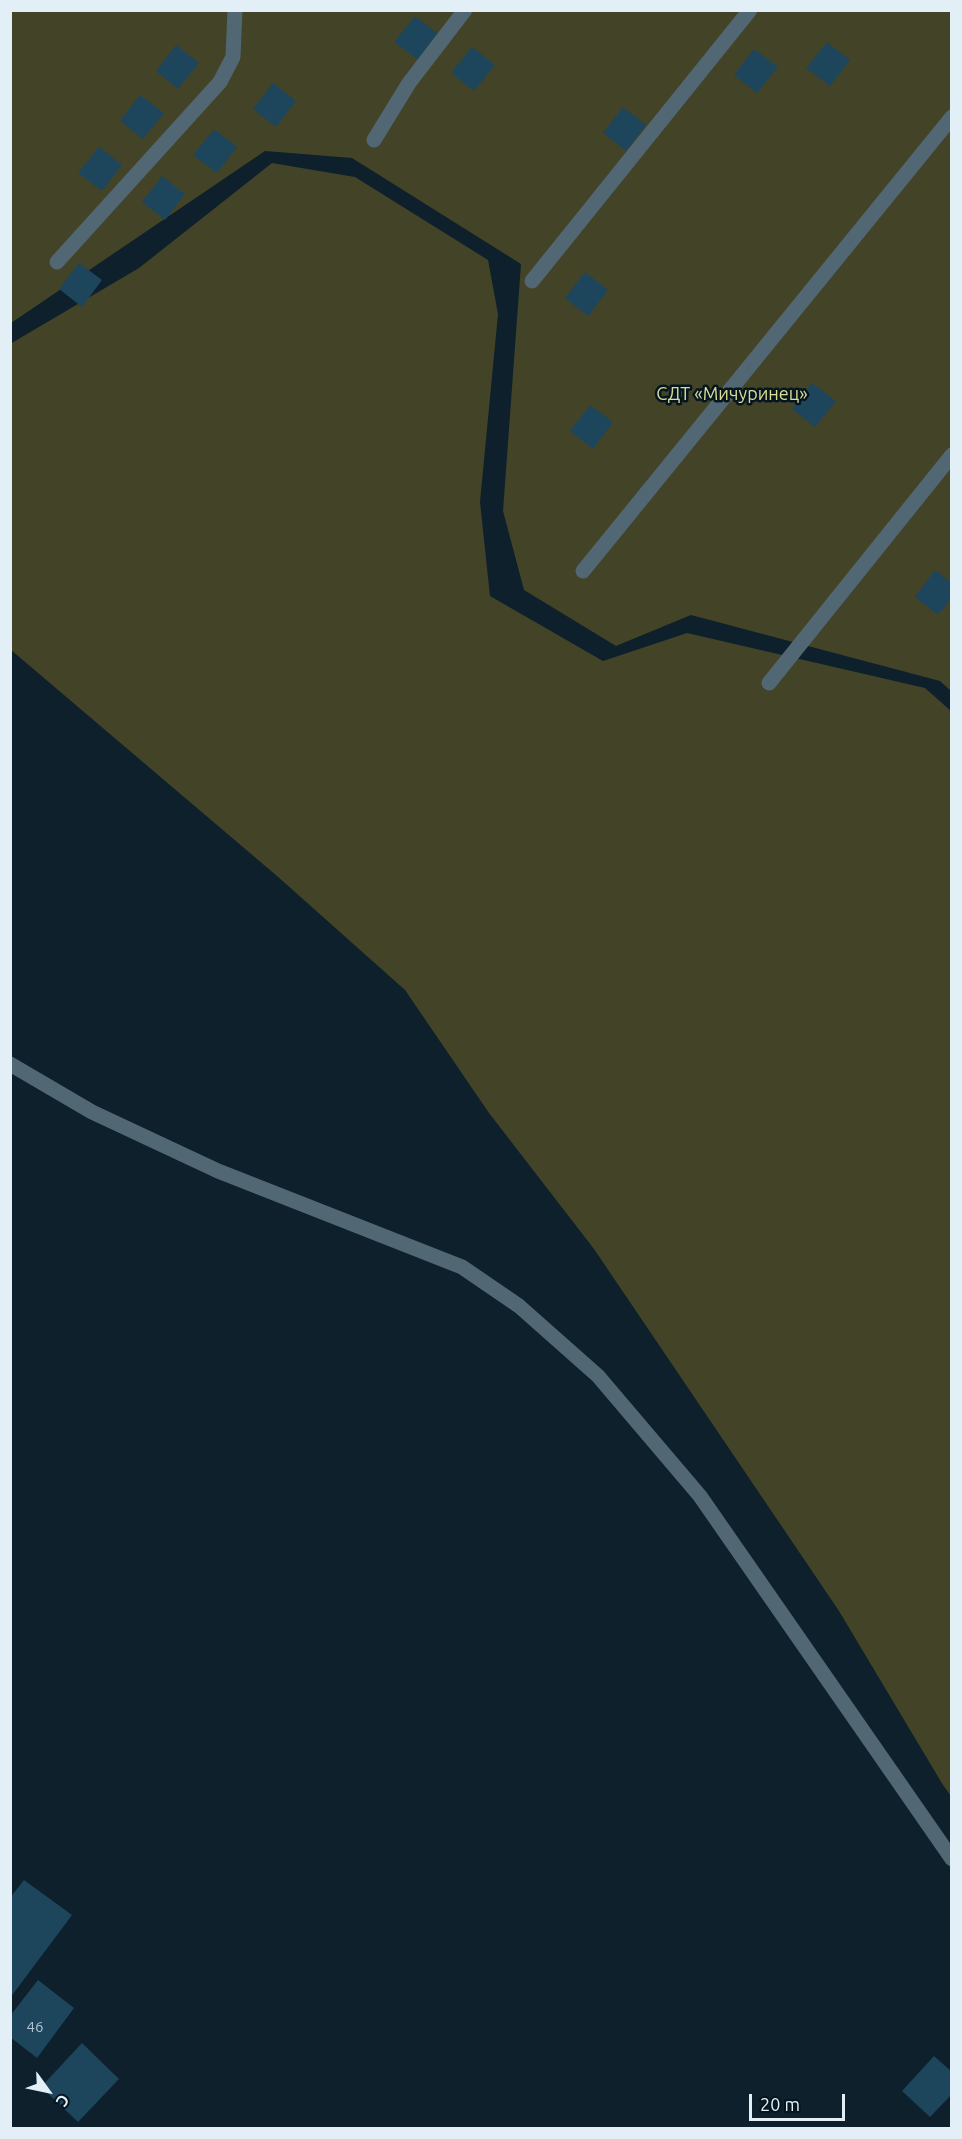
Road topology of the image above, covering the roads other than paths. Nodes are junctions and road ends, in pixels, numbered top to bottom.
1 (235, 10) edge
2 (465, 10) edge
3 (750, 10) edge
4 (951, 117) edge
5 (374, 140) dead end
6 (57, 262) dead end
7 (532, 281) dead end
8 (951, 455) edge
9 (583, 571) dead end
10 (769, 683) dead end
11 (10, 1064) edge
12 (951, 1859) edge

1 - 6 lane
2 - 5 lane
3 - 7 lane
4 - 9 lane
8 - 10 lane
11 - 12 lane

